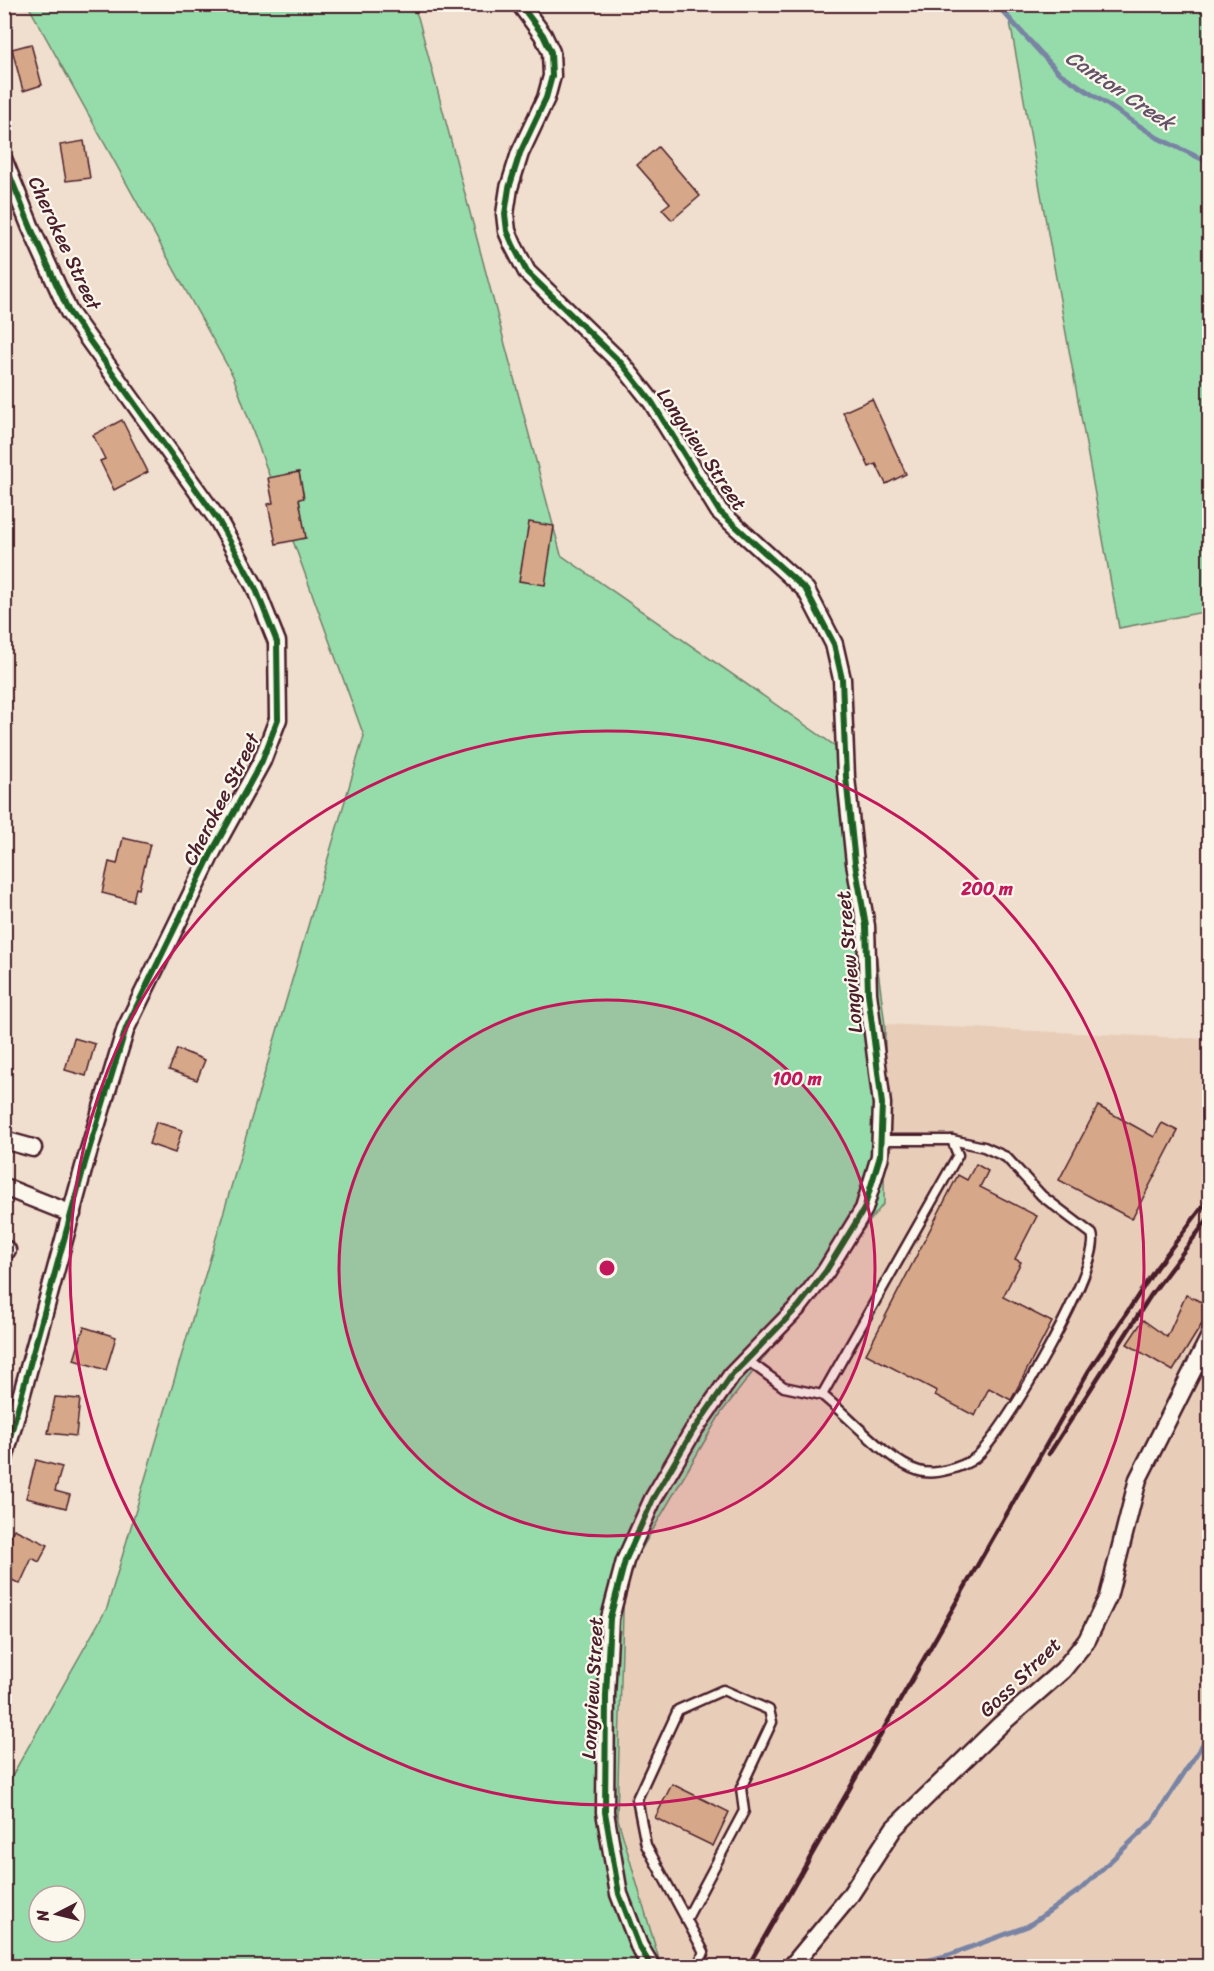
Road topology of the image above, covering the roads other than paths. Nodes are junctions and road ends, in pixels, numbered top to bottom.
1 (520, 4) edge
2 (4, 160) edge
3 (4, 1140) edge
4 (882, 1140) junction
5 (952, 1140) junction
6 (33, 1148) dead end
7 (4, 1186) edge
8 (72, 1214) junction
9 (1209, 1336) edge
10 (747, 1360) junction
11 (822, 1395) junction
12 (4, 1459) edge
13 (687, 1920) junction
14 (651, 1966) edge
15 (698, 1966) edge
16 (792, 1966) edge

1 - 4 street, Longview Street
2 - 8 street, Cherokee Street
3 - 6 street
4 - 5 lane
4 - 10 street, Longview Street
5 - 11 lane
5 - 11 lane
7 - 8 street
8 - 12 street, Cherokee Street
9 - 16 street, Goss Street
10 - 11 lane
10 - 14 street, Longview Street
13 - 13 lane
13 - 15 lane

